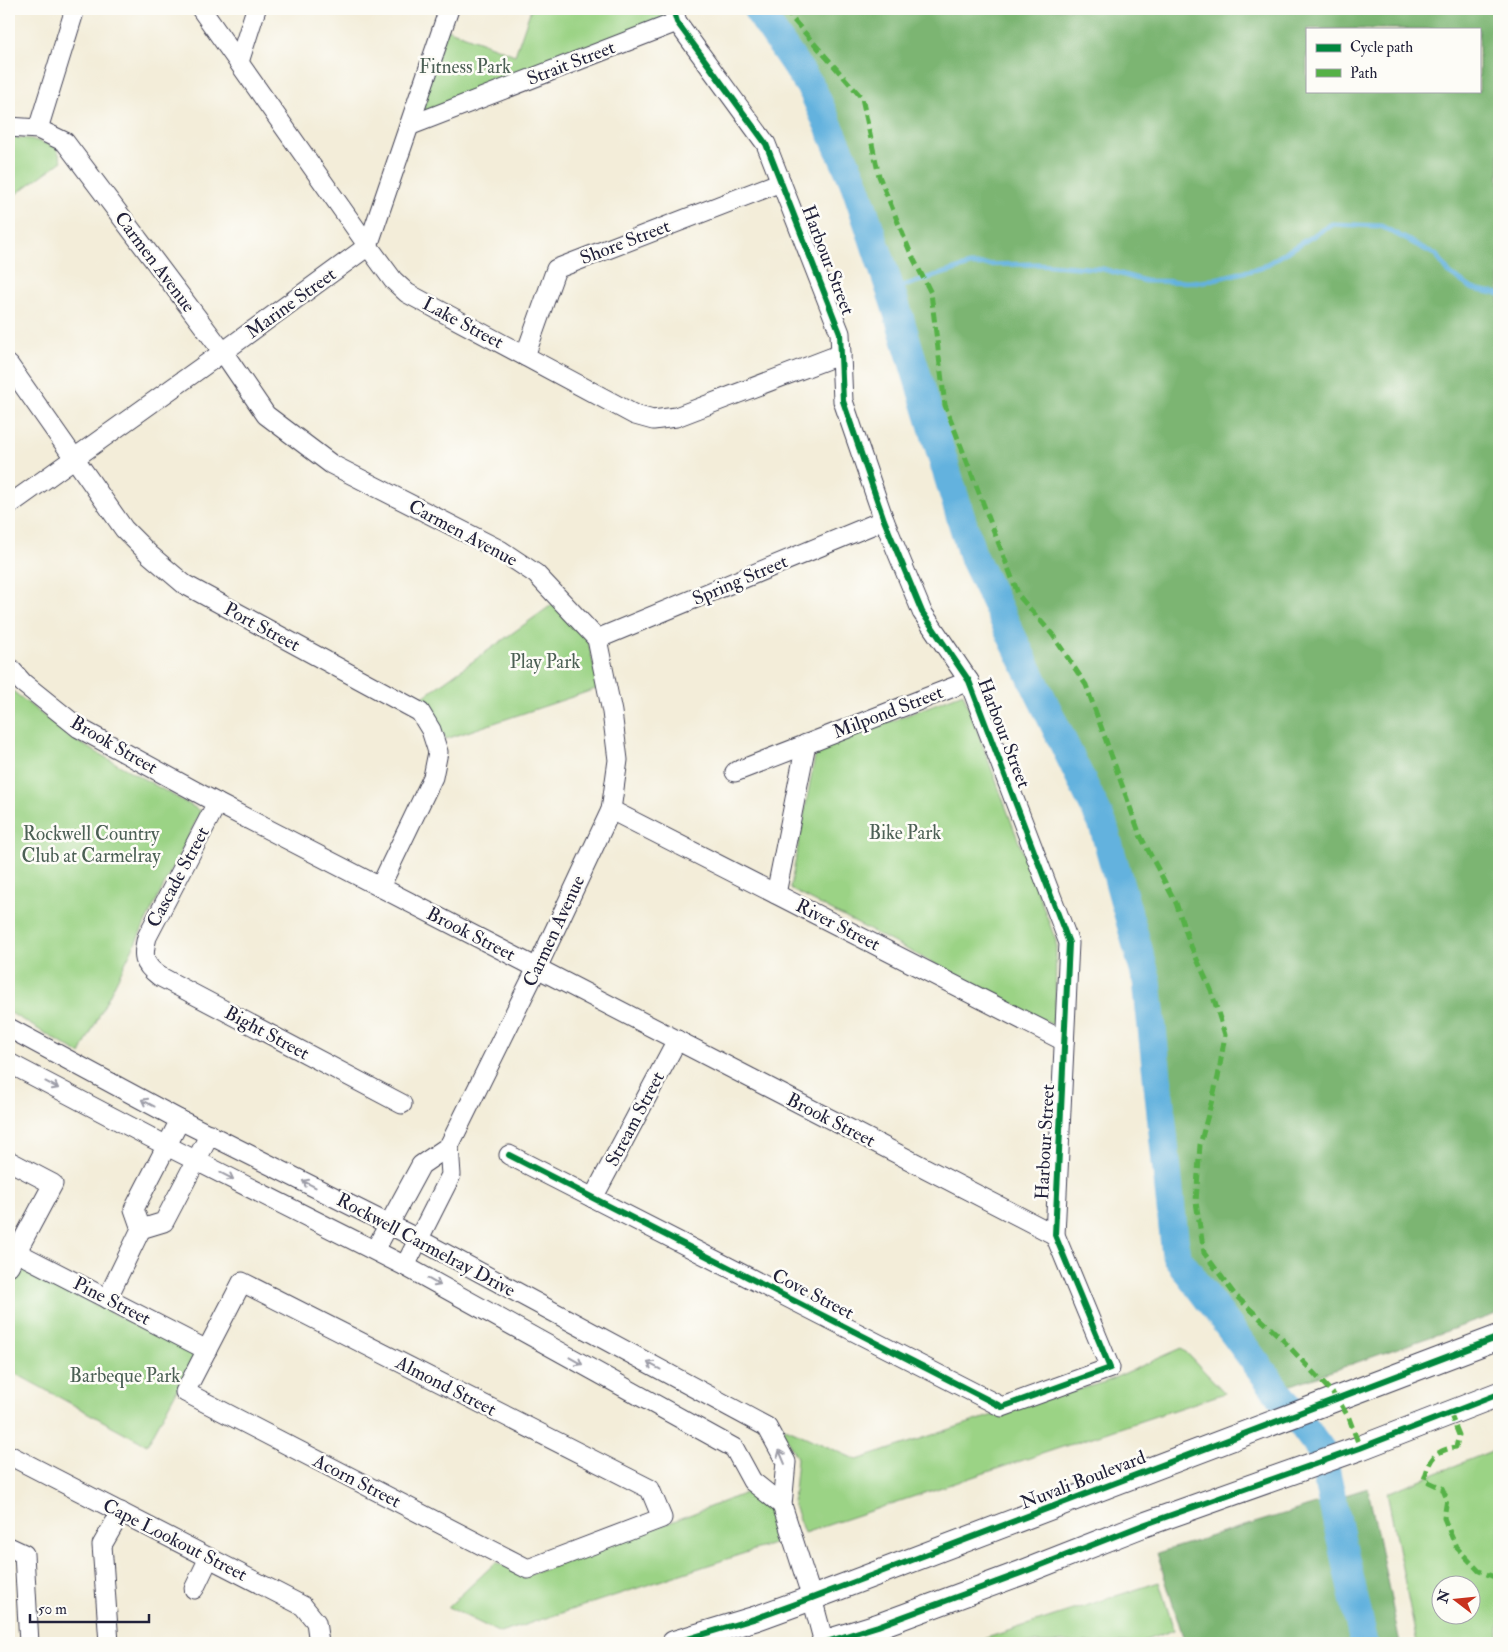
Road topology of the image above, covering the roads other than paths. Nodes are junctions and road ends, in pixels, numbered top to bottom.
1 (75, 9) edge
2 (201, 9) edge
3 (256, 9) edge
4 (449, 9) edge
5 (675, 15) edge
6 (239, 62) junction
7 (409, 126) junction
8 (9, 127) edge
9 (38, 128) junction
10 (781, 182) junction
11 (368, 246) junction
12 (223, 352) junction
13 (841, 354) junction
14 (525, 356) junction
15 (9, 365) edge
16 (74, 458) junction
17 (9, 505) edge
18 (884, 520) junction
19 (597, 639) junction
20 (9, 667) edge
21 (969, 681) junction
22 (806, 744) junction
23 (735, 772) dead end
24 (216, 803) junction
25 (611, 810) junction
26 (380, 887) junction
27 (776, 894) junction
28 (143, 953) joint
29 (536, 968) junction
30 (9, 1028) edge
31 (677, 1040) junction
32 (1064, 1041) junction
33 (9, 1062) edge
34 (402, 1104) dead end
35 (180, 1120) junction
36 (210, 1134) junction
37 (167, 1146) junction
38 (450, 1146) junction
39 (509, 1155) dead end
40 (9, 1161) edge
41 (196, 1161) junction
42 (593, 1198) junction
43 (389, 1224) junction
44 (141, 1229) junction
45 (1055, 1235) junction
46 (418, 1239) junction
47 (375, 1250) junction
48 (13, 1259) edge
49 (405, 1266) junction
50 (107, 1299) junction
51 (1499, 1337) edge
52 (207, 1350) junction
53 (1110, 1368) joint
54 (1499, 1394) edge
55 (9, 1455) edge
56 (782, 1505) junction
57 (121, 1512) junction
58 (9, 1547) edge
59 (209, 1558) junction
60 (528, 1569) joint
61 (194, 1589) dead end
62 (812, 1598) junction
63 (30, 1643) edge
64 (109, 1643) edge
65 (319, 1643) edge
66 (674, 1643) edge
67 (824, 1643) edge

1 - 9 street
2 - 6 street, Lake Street
3 - 6 street
4 - 7 street
5 - 7 street, Strait Street
5 - 10 street, Harbour Street
6 - 11 street, Lake Street
7 - 11 street
8 - 9 street, Carmen Avenue
9 - 12 street, Carmen Avenue
10 - 13 street, Harbour Street
10 - 14 street, Shore Street
11 - 12 street, Marine Street
11 - 14 street, Lake Street
12 - 16 street, Marine Street
12 - 19 street, Carmen Avenue
13 - 14 street, Lake Street
13 - 18 street, Harbour Street
15 - 16 street, Port Street
16 - 17 street, Marine Street
16 - 26 street, Port Street
18 - 19 street, Spring Street
18 - 21 street, Harbour Street
19 - 25 street, Carmen Avenue
20 - 24 street, Brook Street
21 - 22 street, Milpond Street
21 - 32 street, Harbour Street
22 - 23 street, Milpond Street
22 - 27 street
24 - 26 street, Brook Street
24 - 28 street, Cascade Street
25 - 27 street, River Street
25 - 29 street, Carmen Avenue
26 - 29 street, Brook Street
27 - 32 street, River Street
28 - 34 street, Bight Street
29 - 31 street, Brook Street
29 - 38 street, Carmen Avenue
35 -> 30 street, Rockwell Carmelray Drive
31 - 42 street, Stream Street
31 - 45 street, Brook Street
32 - 45 street, Harbour Street
33 -> 37 street, Rockwell Carmelray Drive
35 - 36 street, Rockwell Carmelray Drive
35 - 37 street
36 - 41 street
43 -> 36 street, Rockwell Carmelray Drive
37 - 41 street, Rockwell Carmelray Drive
37 - 44 street
38 - 43 street
38 - 46 street, Carmen Avenue
39 - 42 street, Cove Street
40 - 48 street
41 - 44 street
41 -> 47 street, Rockwell Carmelray Drive
42 - 53 street, Cove Street
43 - 46 street, Rockwell Carmelray Drive
43 - 47 street
44 - 50 street
45 - 53 street, Harbour Street
46 - 49 street, Carmen Avenue
56 -> 46 street, Rockwell Carmelray Drive
47 - 49 street, Rockwell Carmelray Drive
48 - 50 street, Pine Street
49 -> 56 street, Rockwell Carmelray Drive
50 - 52 street, Pine Street
51 - 62 street, Nuvali Boulevard
52 - 60 street, Acorn Street
52 - 60 street, Almond Street
54 - 67 street
55 - 57 street, Cape Lookout Street
56 - 62 street, Rockwell Carmelray Drive
57 - 59 street, Cape Lookout Street
57 - 64 street
58 - 63 street
59 - 61 street
59 - 65 street, Cape Lookout Street
62 - 66 street, Nuvali Boulevard
62 - 67 street, Rockwell Carmelray Drive

